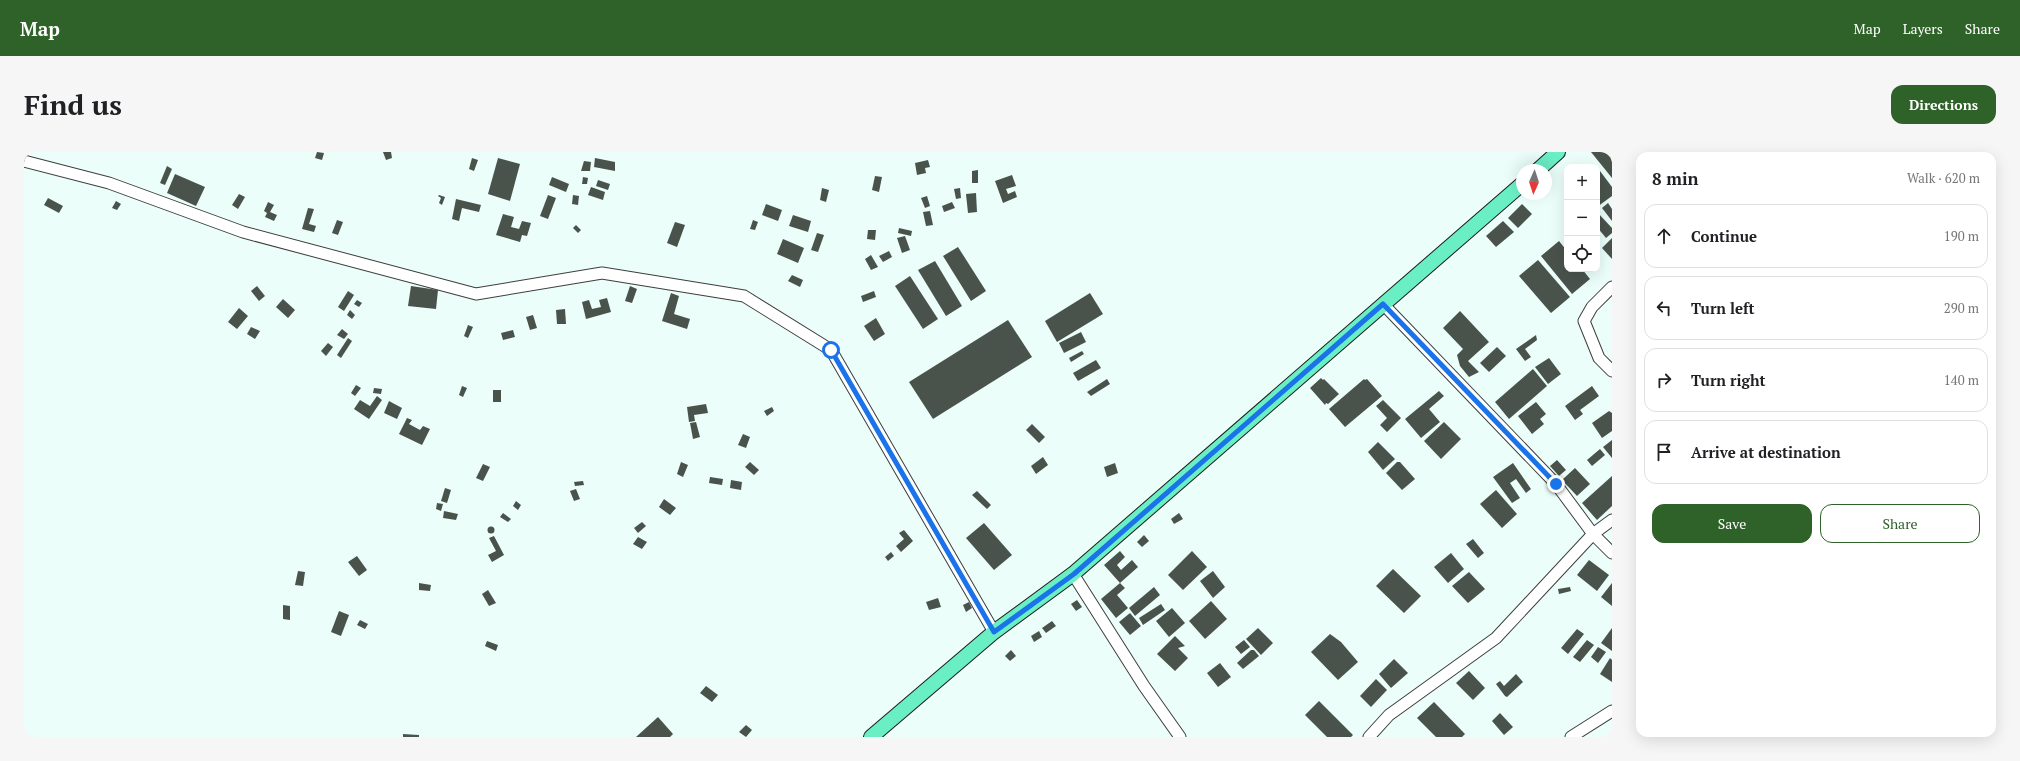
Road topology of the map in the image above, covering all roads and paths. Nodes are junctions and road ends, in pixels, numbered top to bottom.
1 (1558, 152) edge
2 (24, 161) edge
3 (1545, 164) edge
4 (1516, 189) edge
5 (1612, 287) edge
6 (1383, 304) junction
7 (1612, 371) edge
8 (1612, 520) edge
9 (1593, 534) junction
10 (1612, 553) edge
11 (1074, 574) junction
12 (994, 632) junction
13 (1612, 711) edge
14 (871, 737) edge
15 (1180, 737) edge
16 (1369, 737) edge
17 (1571, 737) edge

1 - 3 main road
2 - 12 street
4 - 6 main road
5 - 7 street
6 - 9 street
6 - 11 main road
8 - 9 street
9 - 10 street
9 - 16 street
11 - 12 main road
11 - 15 street
12 - 14 main road
13 - 17 street

